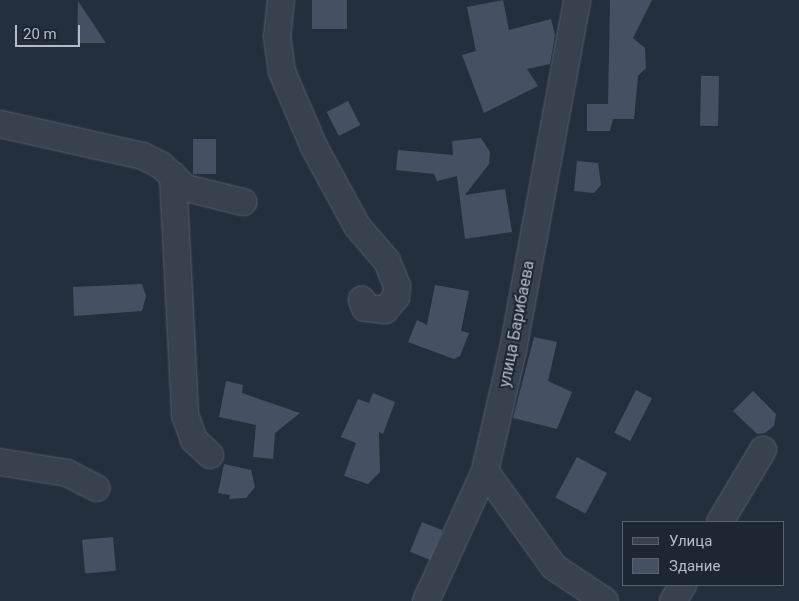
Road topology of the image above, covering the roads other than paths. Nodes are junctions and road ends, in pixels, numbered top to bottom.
1 (281, 0) edge
2 (577, 0) edge
3 (0, 124) edge
4 (172, 175) junction
5 (243, 202) dead end
6 (362, 300) dead end
7 (763, 450) dead end
8 (210, 455) dead end
9 (0, 462) edge
10 (485, 471) junction
11 (96, 488) dead end
12 (721, 521) edge
13 (682, 586) edge
14 (426, 601) edge
15 (605, 601) edge
16 (673, 601) edge

1 - 6 street
2 - 10 street, улица Барибаева
3 - 4 street
4 - 5 street
4 - 8 street
7 - 12 street
9 - 11 street
10 - 14 street, улица Барибаева
10 - 15 street
13 - 16 street

